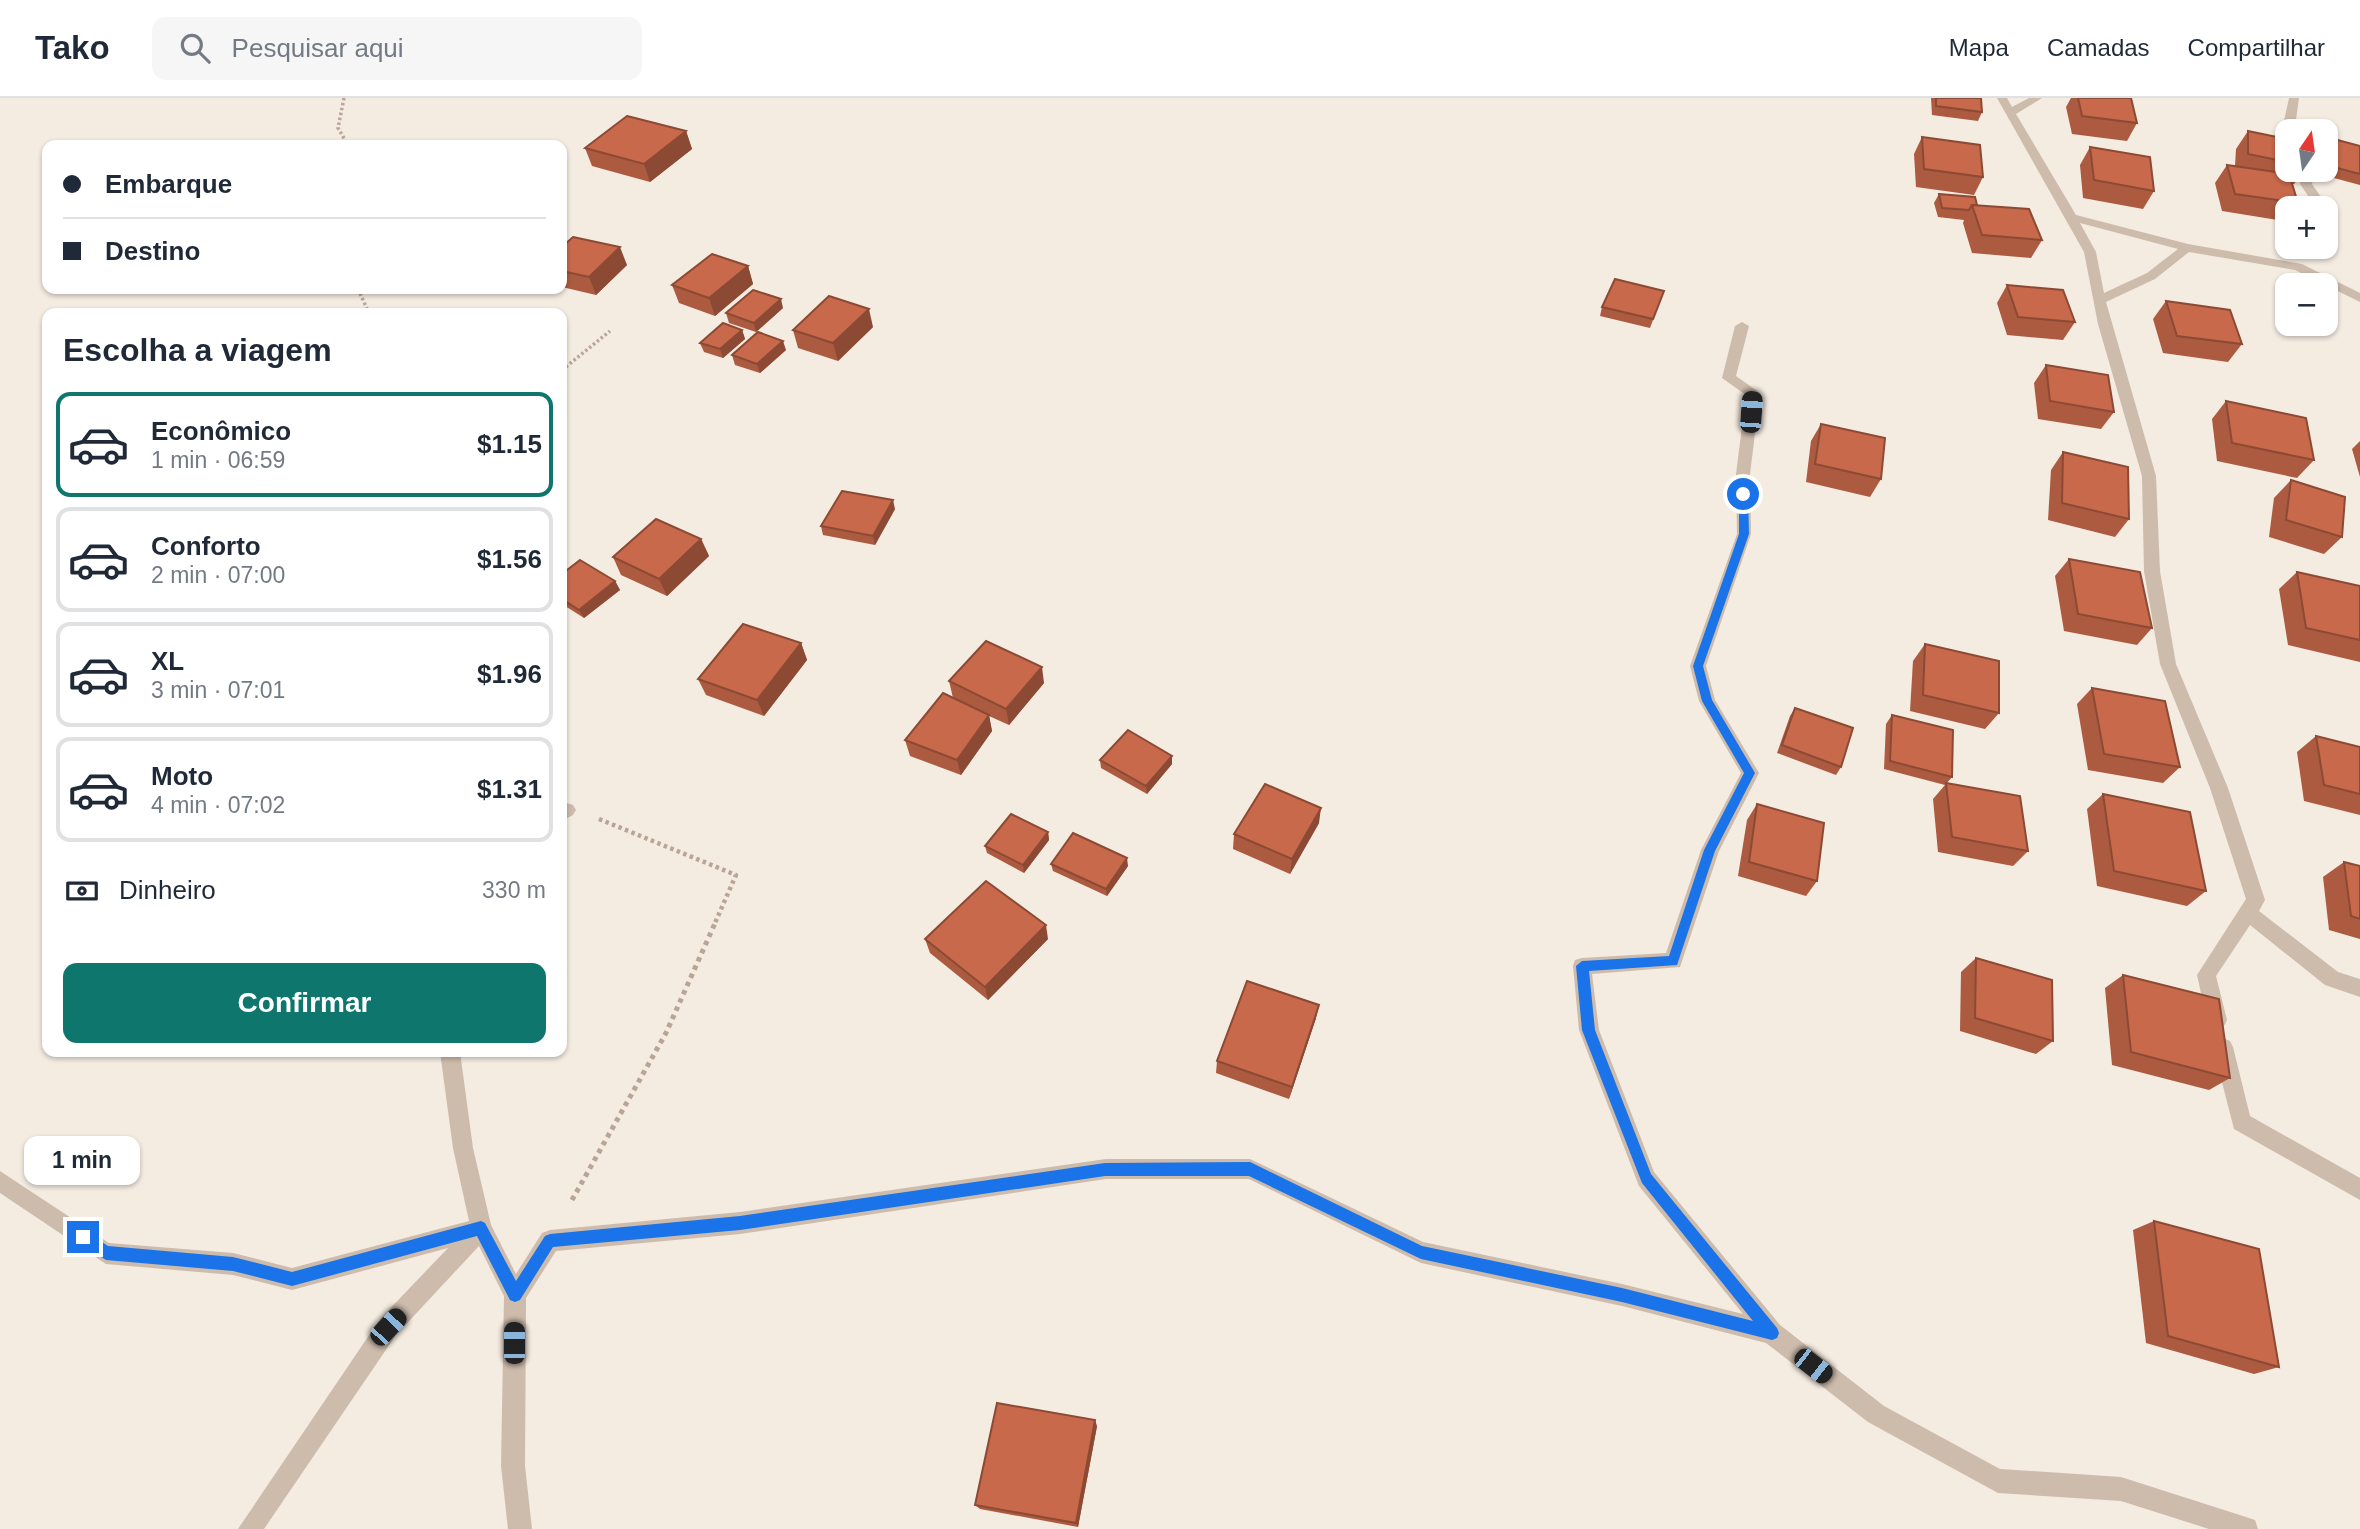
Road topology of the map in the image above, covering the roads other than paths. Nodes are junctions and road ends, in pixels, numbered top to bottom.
1 (2037, 98) edge
2 (2294, 98) edge
3 (2006, 105) edge
4 (2290, 119) edge
5 (2071, 217) junction
6 (2188, 248) junction
7 (2360, 298) edge
8 (2100, 300) junction
9 (1742, 326) dead end
10 (2248, 913) junction
11 (2360, 988) edge
12 (451, 1057) edge
13 (0, 1181) edge
14 (2360, 1190) edge
15 (481, 1228) junction
16 (515, 1295) junction
17 (1772, 1333) junction
18 (250, 1529) edge
19 (520, 1529) edge
20 (2246, 1529) edge

1 - 3 street
2 - 4 street
3 - 5 street
5 - 6 street
5 - 8 street
6 - 7 street
6 - 8 street
8 - 10 street
9 - 17 street
10 - 11 street
10 - 14 street
12 - 15 street
13 - 15 street
15 - 16 street
15 - 18 street
16 - 17 street
16 - 19 street
17 - 20 street

